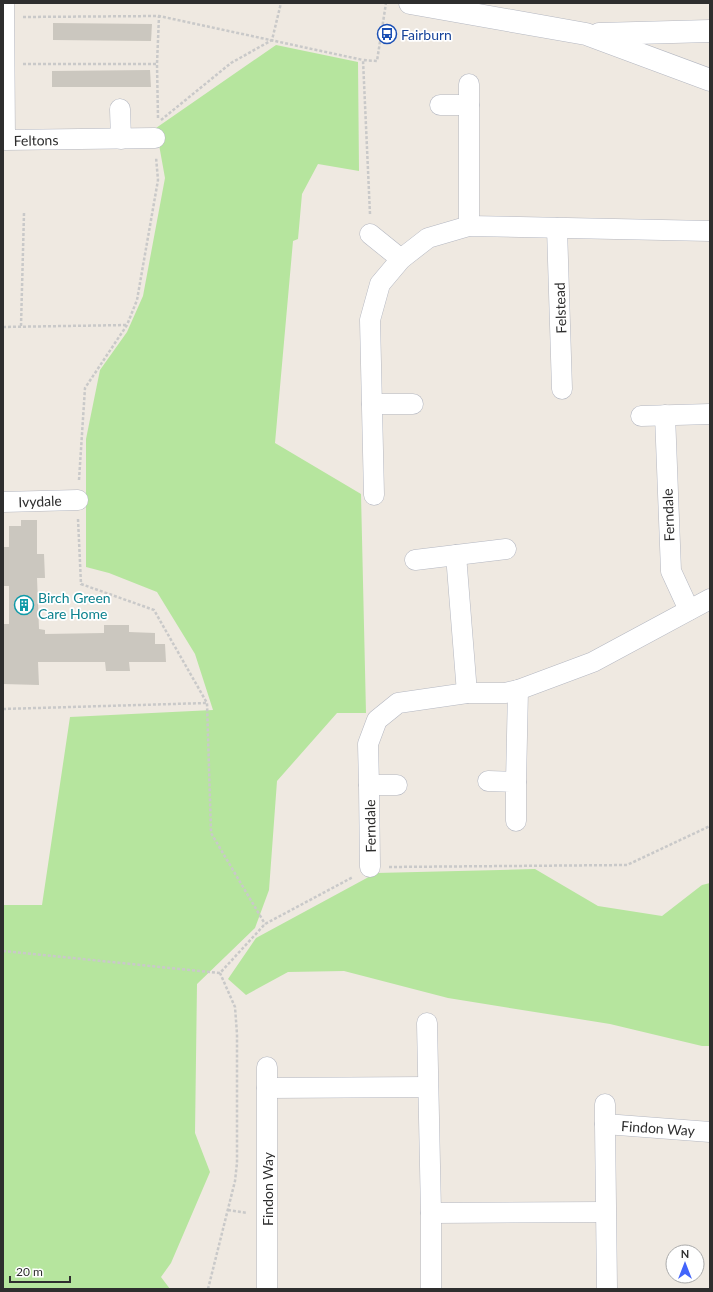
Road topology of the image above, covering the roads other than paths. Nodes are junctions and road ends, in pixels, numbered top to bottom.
1 (4, 3) edge
2 (410, 3) edge
3 (3, 17) edge
4 (710, 31) edge
5 (586, 34) junction
6 (710, 80) edge
7 (469, 84) dead end
8 (440, 105) dead end
9 (469, 105) junction
10 (120, 109) dead end
11 (157, 130) road end
12 (121, 139) junction
13 (469, 226) junction
14 (557, 228) junction
15 (710, 231) edge
16 (370, 234) road end
17 (401, 259) junction
18 (562, 389) dead end
19 (372, 404) junction
20 (413, 404) dead end
21 (707, 414) edge
22 (665, 415) junction
23 (641, 416) dead end
24 (374, 495) dead end
25 (78, 500) road end
26 (3, 502) edge
27 (506, 549) dead end
28 (456, 555) junction
29 (415, 560) dead end
30 (710, 599) edge
31 (689, 610) junction
32 (518, 690) junction
33 (467, 693) junction
34 (488, 781) dead end
35 (516, 782) junction
36 (369, 785) junction
37 (397, 785) dead end
38 (516, 822) dead end
39 (370, 867) road end
40 (427, 1023) dead end
41 (267, 1067) dead end
42 (428, 1087) junction
43 (267, 1088) junction
44 (605, 1104) dead end
45 (605, 1124) junction
46 (710, 1132) edge
47 (605, 1212) junction
48 (431, 1213) junction
49 (267, 1289) edge
50 (431, 1289) edge
51 (607, 1289) edge

1 - 3 street, Feltons
2 - 5 street
3 - 12 street, Feltons
4 - 5 street
5 - 6 street
7 - 9 street
8 - 9 street
9 - 13 street
10 - 12 street
11 - 12 street, Feltons
13 - 14 street
13 - 17 street
14 - 15 street
14 - 18 street, Felstead
16 - 17 street
17 - 19 street
19 - 20 street
19 - 24 street
21 - 22 street
22 - 23 street
22 - 31 street, Ferndale
25 - 26 street, Ivydale
27 - 28 street
28 - 29 street
28 - 33 street
30 - 31 street, Ferndale
31 - 32 street, Ferndale
32 - 33 street, Ferndale
32 - 35 street
33 - 36 street, Ferndale
34 - 35 street
35 - 38 street
36 - 37 street, Ferndale
36 - 39 street, Ferndale
40 - 42 street
41 - 43 street, Findon Way
42 - 43 street
42 - 48 street
43 - 49 street, Findon Way
44 - 45 street, Findon Way
45 - 46 street, Findon Way
45 - 47 street, Findon Way
47 - 48 street
47 - 51 street, Findon Way
48 - 50 street

